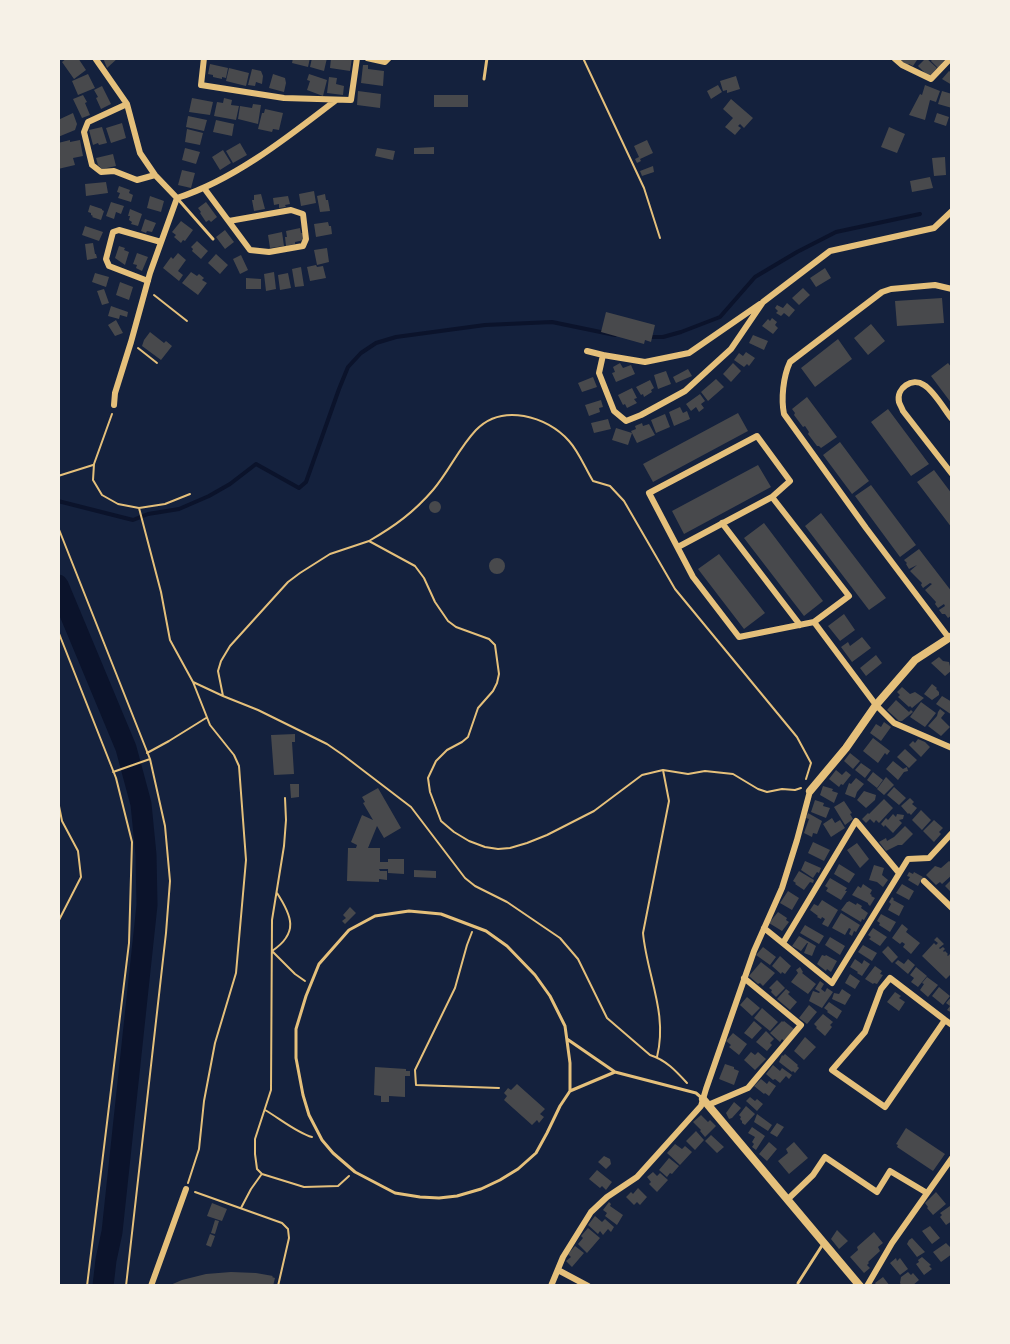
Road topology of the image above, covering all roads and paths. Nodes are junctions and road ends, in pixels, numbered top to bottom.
1 (95, 58) edge
2 (204, 58) edge
3 (357, 58) edge
4 (367, 58) edge
5 (389, 58) edge
6 (487, 58) edge
7 (583, 58) edge
8 (894, 58) edge
9 (951, 58) edge
10 (484, 79) dead end
11 (336, 100) junction
12 (127, 104) junction
13 (155, 175) junction
14 (204, 188) junction
15 (177, 198) junction
16 (951, 211) edge
17 (229, 221) junction
18 (660, 238) dead end
19 (213, 239) dead end
20 (161, 242) junction
21 (148, 281) junction
22 (146, 289) junction
23 (951, 289) edge
24 (763, 302) junction
25 (187, 321) dead end
26 (131, 342) junction
27 (587, 351) dead end
28 (603, 355) junction
29 (157, 363) dead end
30 (114, 405) joint
31 (951, 418) edge
32 (94, 464) junction
33 (951, 474) edge
34 (58, 476) edge
35 (190, 494) dead end
36 (772, 497) junction
37 (139, 508) junction
38 (722, 523) junction
39 (58, 527) edge
40 (369, 541) junction
41 (678, 547) junction
42 (814, 622) junction
43 (800, 625) junction
44 (58, 631) edge
45 (950, 637) edge
46 (193, 682) junction
47 (223, 696) junction
48 (876, 705) junction
49 (207, 717) junction
50 (951, 748) edge
51 (147, 753) junction
52 (150, 759) junction
53 (663, 770) junction
54 (113, 772) junction
55 (806, 779) dead end
56 (810, 791) joint
57 (801, 795) dead end
58 (285, 798) dead end
59 (58, 801) edge
60 (951, 833) edge
61 (899, 873) junction
62 (924, 881) dead end
63 (277, 893) junction
64 (951, 908) edge
65 (58, 922) edge
66 (475, 926) junction
67 (764, 928) junction
68 (783, 943) junction
69 (272, 951) junction
70 (744, 978) junction
71 (310, 985) junction
72 (945, 1020) junction
73 (951, 1025) edge
74 (567, 1039) junction
75 (657, 1057) junction
76 (615, 1072) junction
77 (499, 1088) dead end
78 (570, 1091) junction
79 (703, 1099) junction
80 (265, 1110) junction
81 (322, 1140) junction
82 (951, 1158) edge
83 (948, 1169) edge
84 (355, 1172) junction
85 (262, 1174) junction
86 (186, 1189) junction
87 (927, 1193) junction
88 (788, 1199) junction
89 (241, 1209) junction
90 (825, 1242) junction
91 (558, 1270) junction
92 (798, 1283) dead end
93 (87, 1286) edge
94 (126, 1286) edge
95 (151, 1286) edge
96 (278, 1286) edge
97 (551, 1286) edge
98 (588, 1286) edge
99 (860, 1286) edge
100 (867, 1286) edge

1 - 12 street
2 - 11 street
3 - 11 street
4 - 5 street
6 - 10 lane
7 - 18 path
8 - 9 street
11 - 14 street
12 - 13 street
12 - 13 street
13 - 15 street
14 - 15 street
14 - 17 street
15 - 19 lane
15 - 20 street
16 - 24 street
17 - 17 street
20 - 21 street
20 - 21 street
21 - 22 street
22 - 25 path
22 - 26 street
23 - 45 street
24 - 28 street
24 - 28 street
26 - 29 path
26 - 30 street
27 - 28 street
30 - 32 path
31 - 33 street
32 - 34 path
32 - 37 path
35 - 37 path
36 - 38 street
36 - 41 street
36 - 42 street
37 - 46 path
38 - 41 street
38 - 43 street
39 - 51 path
40 - 47 path
40 - 53 path
40 - 55 path
41 - 43 street
42 - 43 street
42 - 48 street
44 - 54 path
45 - 48 street
46 - 47 path
46 - 49 path
47 - 75 path
48 - 50 street
48 - 56 street
49 - 51 path
49 - 86 path
51 - 52 path
52 - 54 path
52 - 94 path
53 - 57 path
53 - 75 path
54 - 93 path
56 - 67 street
58 - 63 path
59 - 65 path
60 - 61 street
61 - 68 street
61 - 68 street
62 - 64 street
63 - 69 path
63 - 69 path
66 - 71 lane
66 - 74 lane
66 - 77 path
67 - 68 street
67 - 70 street
69 - 71 path
69 - 80 path
70 - 79 street
70 - 79 street
71 - 81 lane
72 - 72 street
72 - 73 street
74 - 76 lane
74 - 78 lane
75 - 79 path
76 - 78 lane
76 - 79 lane
78 - 84 lane
79 - 88 street
79 - 91 street
80 - 81 path
80 - 85 path
81 - 84 lane
82 - 83 street
83 - 87 street
84 - 85 path
85 - 89 path
86 - 89 path
86 - 95 street
87 - 88 street
87 - 100 street
88 - 90 street
89 - 96 path
90 - 92 lane
90 - 99 street
91 - 97 street
91 - 98 street

